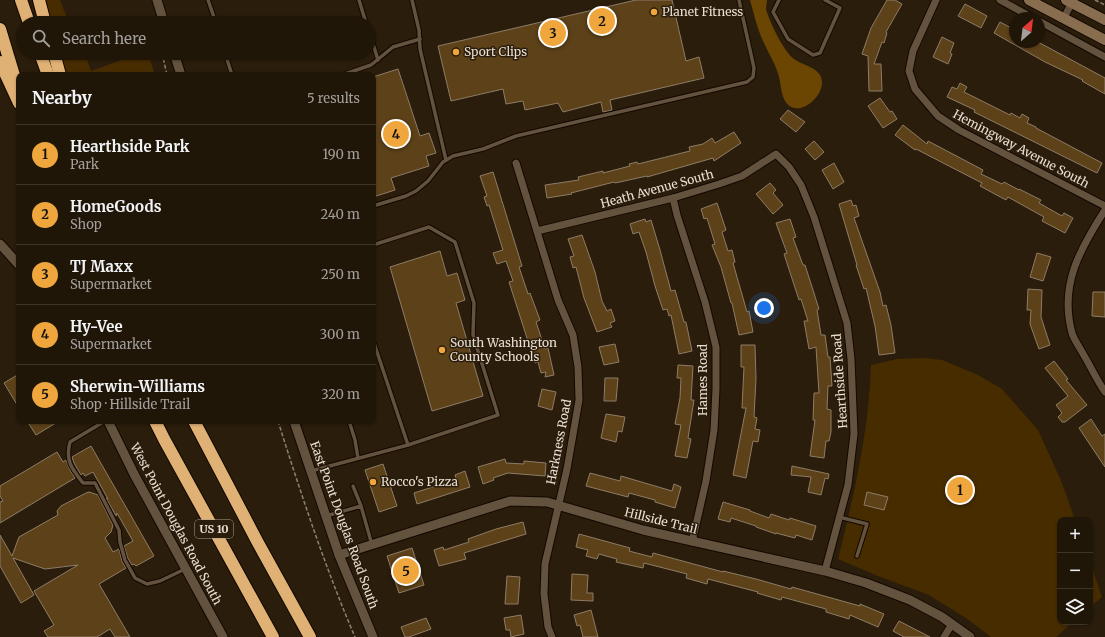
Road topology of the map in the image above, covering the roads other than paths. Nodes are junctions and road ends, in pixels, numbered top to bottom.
1 (21, 0) edge
2 (39, 0) edge
3 (157, 0) edge
4 (163, 0) edge
5 (208, 0) edge
6 (359, 0) edge
7 (412, 0) edge
8 (739, 0) edge
9 (779, 0) edge
10 (825, 0) edge
11 (936, 0) edge
12 (1000, 0) edge
13 (1029, 0) edge
14 (1070, 1) edge
15 (1022, 12) edge
16 (27, 16) edge
17 (43, 16) edge
18 (163, 16) edge
19 (164, 16) edge
20 (214, 16) edge
21 (364, 16) edge
22 (1064, 18) junction
23 (1105, 20) edge
24 (1045, 24) edge
25 (0, 29) edge
26 (420, 39) junction
27 (1105, 40) edge
28 (376, 54) edge
29 (1105, 57) edge
30 (43, 60) edge
31 (56, 60) edge
32 (176, 60) edge
33 (227, 60) edge
34 (378, 60) junction
35 (0, 62) edge
36 (47, 72) edge
37 (59, 72) edge
38 (180, 72) edge
39 (231, 72) edge
40 (351, 72) edge
41 (16, 82) edge
42 (16, 97) edge
43 (776, 154) joint
44 (446, 160) junction
45 (516, 163) dead end
46 (673, 198) junction
47 (376, 205) edge
48 (1105, 206) edge
49 (1105, 210) edge
50 (537, 231) junction
51 (376, 243) edge
52 (0, 244) edge
53 (16, 262) edge
54 (376, 349) edge
55 (1105, 392) edge
56 (101, 424) edge
57 (108, 424) edge
58 (156, 424) edge
59 (196, 424) edge
60 (295, 424) edge
61 (350, 424) edge
62 (408, 445) junction
63 (358, 458) junction
64 (310, 471) junction
65 (353, 486) dead end
66 (558, 505) junction
67 (360, 506) junction
68 (325, 516) junction
69 (839, 517) junction
70 (692, 542) junction
71 (372, 546) junction
72 (339, 555) junction
73 (858, 556) dead end
74 (186, 568) junction
75 (825, 572) junction
76 (952, 624) junction
77 (223, 637) edge
78 (273, 637) edge
79 (310, 637) edge
80 (372, 637) edge
81 (552, 637) edge
82 (944, 637) edge
83 (970, 637) edge

1 - 16 highway
2 - 17 highway
3 - 18 street
4 - 19 street
5 - 20 lane
6 - 21 lane
7 - 26 lane
8 - 44 lane
9 - 10 lane
11 - 48 street, Hemingway Avenue South
12 - 15 street
13 - 22 main road
14 - 22 street
14 - 23 main road
22 - 27 main road
24 - 29 street
25 - 41 highway
26 - 34 lane
26 - 44 lane
28 - 34 lane
30 - 36 highway
31 - 37 highway
32 - 38 street
33 - 39 lane
34 - 40 lane
35 - 42 highway
43 - 46 street, Heath Avenue South
43 - 69 street, Hearthside Road
44 - 47 lane
45 - 50 street, Harkness Road
46 - 50 street, Heath Avenue South
46 - 70 street, Hames Road
49 - 55 street
50 - 66 street, Harkness Road
51 - 62 lane
52 - 53 street
54 - 62 lane
56 - 74 lane
57 - 74 street, West Point Douglas Road South
58 - 78 highway, US 10
59 - 79 highway, US 10
60 - 64 street, East Point Douglas Road South
61 - 63 lane
62 - 63 lane
63 - 64 lane
64 - 68 street, East Point Douglas Road South
65 - 67 lane
66 - 70 street, Hillside Trail
66 - 71 street, Hillside Trail
66 - 81 street, Harkness Road
67 - 68 lane
67 - 71 lane
68 - 72 street, East Point Douglas Road South
69 - 73 lane
69 - 75 street, Hearthside Road
70 - 75 street, Hillside Trail
71 - 72 street, Hillside Trail
72 - 80 street, East Point Douglas Road South
74 - 77 street, West Point Douglas Road South
75 - 76 street, Hillside Trail
76 - 82 street
76 - 83 street, Hillside Trail

